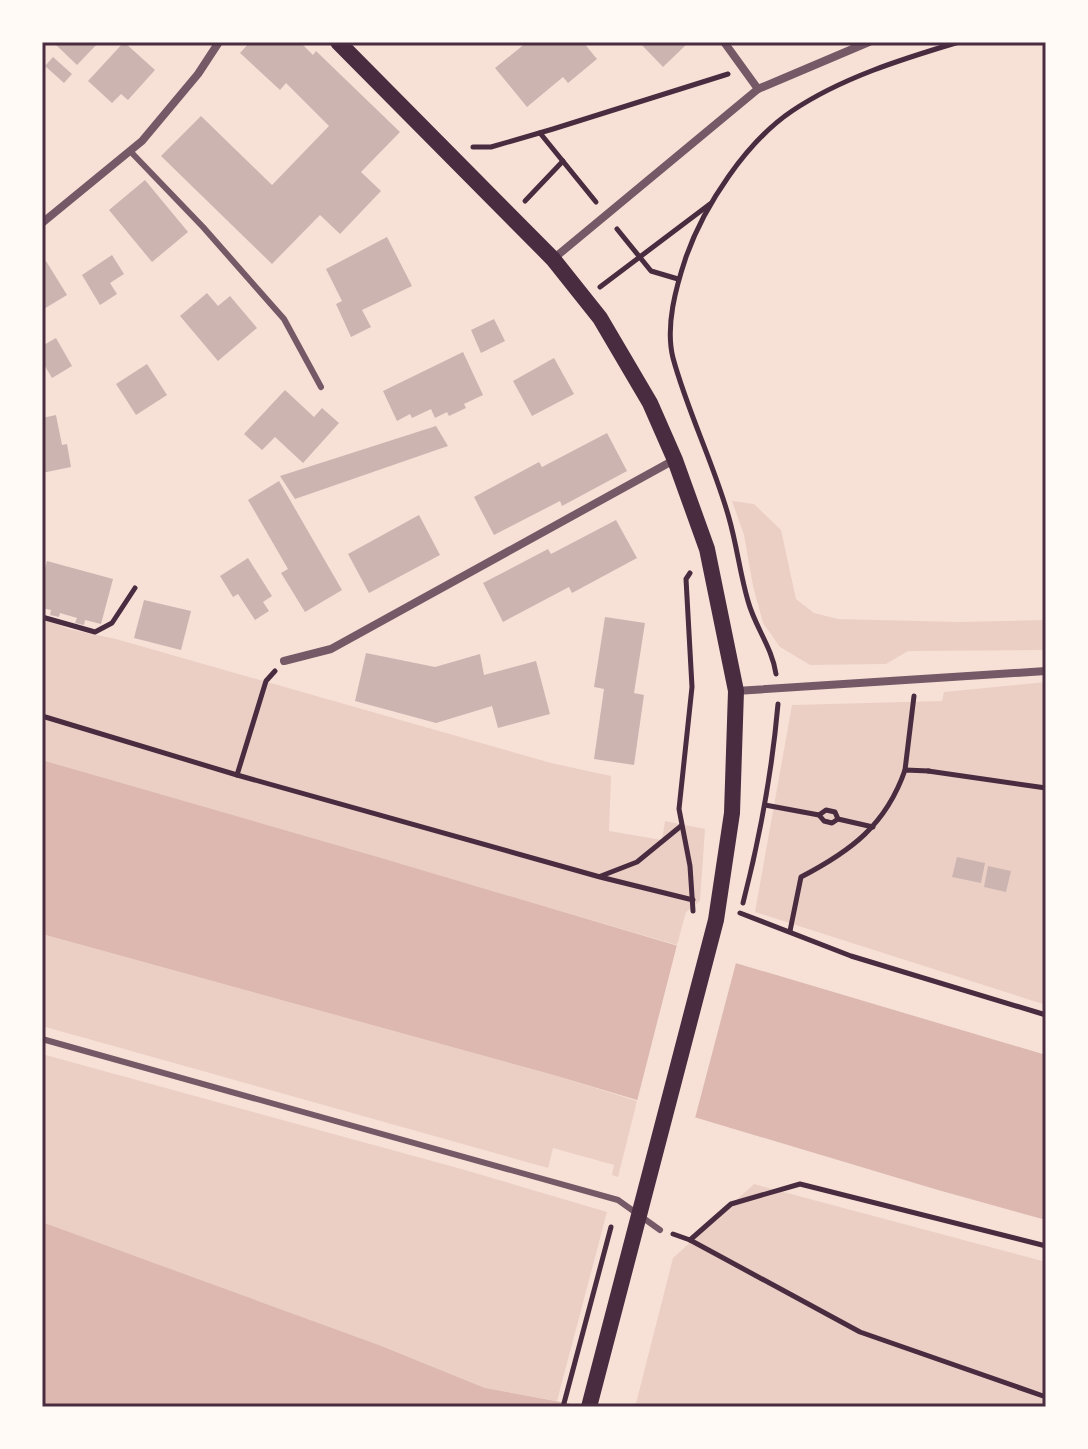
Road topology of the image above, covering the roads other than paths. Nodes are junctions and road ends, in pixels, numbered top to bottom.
1 (219, 42) edge
2 (338, 42) edge
3 (724, 42) edge
4 (869, 42) edge
5 (758, 89) junction
6 (130, 151) junction
7 (42, 223) edge
8 (553, 259) junction
9 (321, 387) dead end
10 (675, 460) junction
11 (284, 661) road end
12 (1046, 671) edge
13 (736, 691) junction
14 (42, 1039) edge
15 (639, 1213) junction
16 (660, 1230) road end
17 (589, 1407) edge

1 - 6 street
2 - 8 main road
3 - 5 street
4 - 5 street
5 - 8 street
6 - 7 street
6 - 9 lane
8 - 10 main road
10 - 11 street
10 - 13 main road
12 - 13 street
13 - 15 main road
14 - 15 lane
15 - 16 lane
15 - 17 main road

